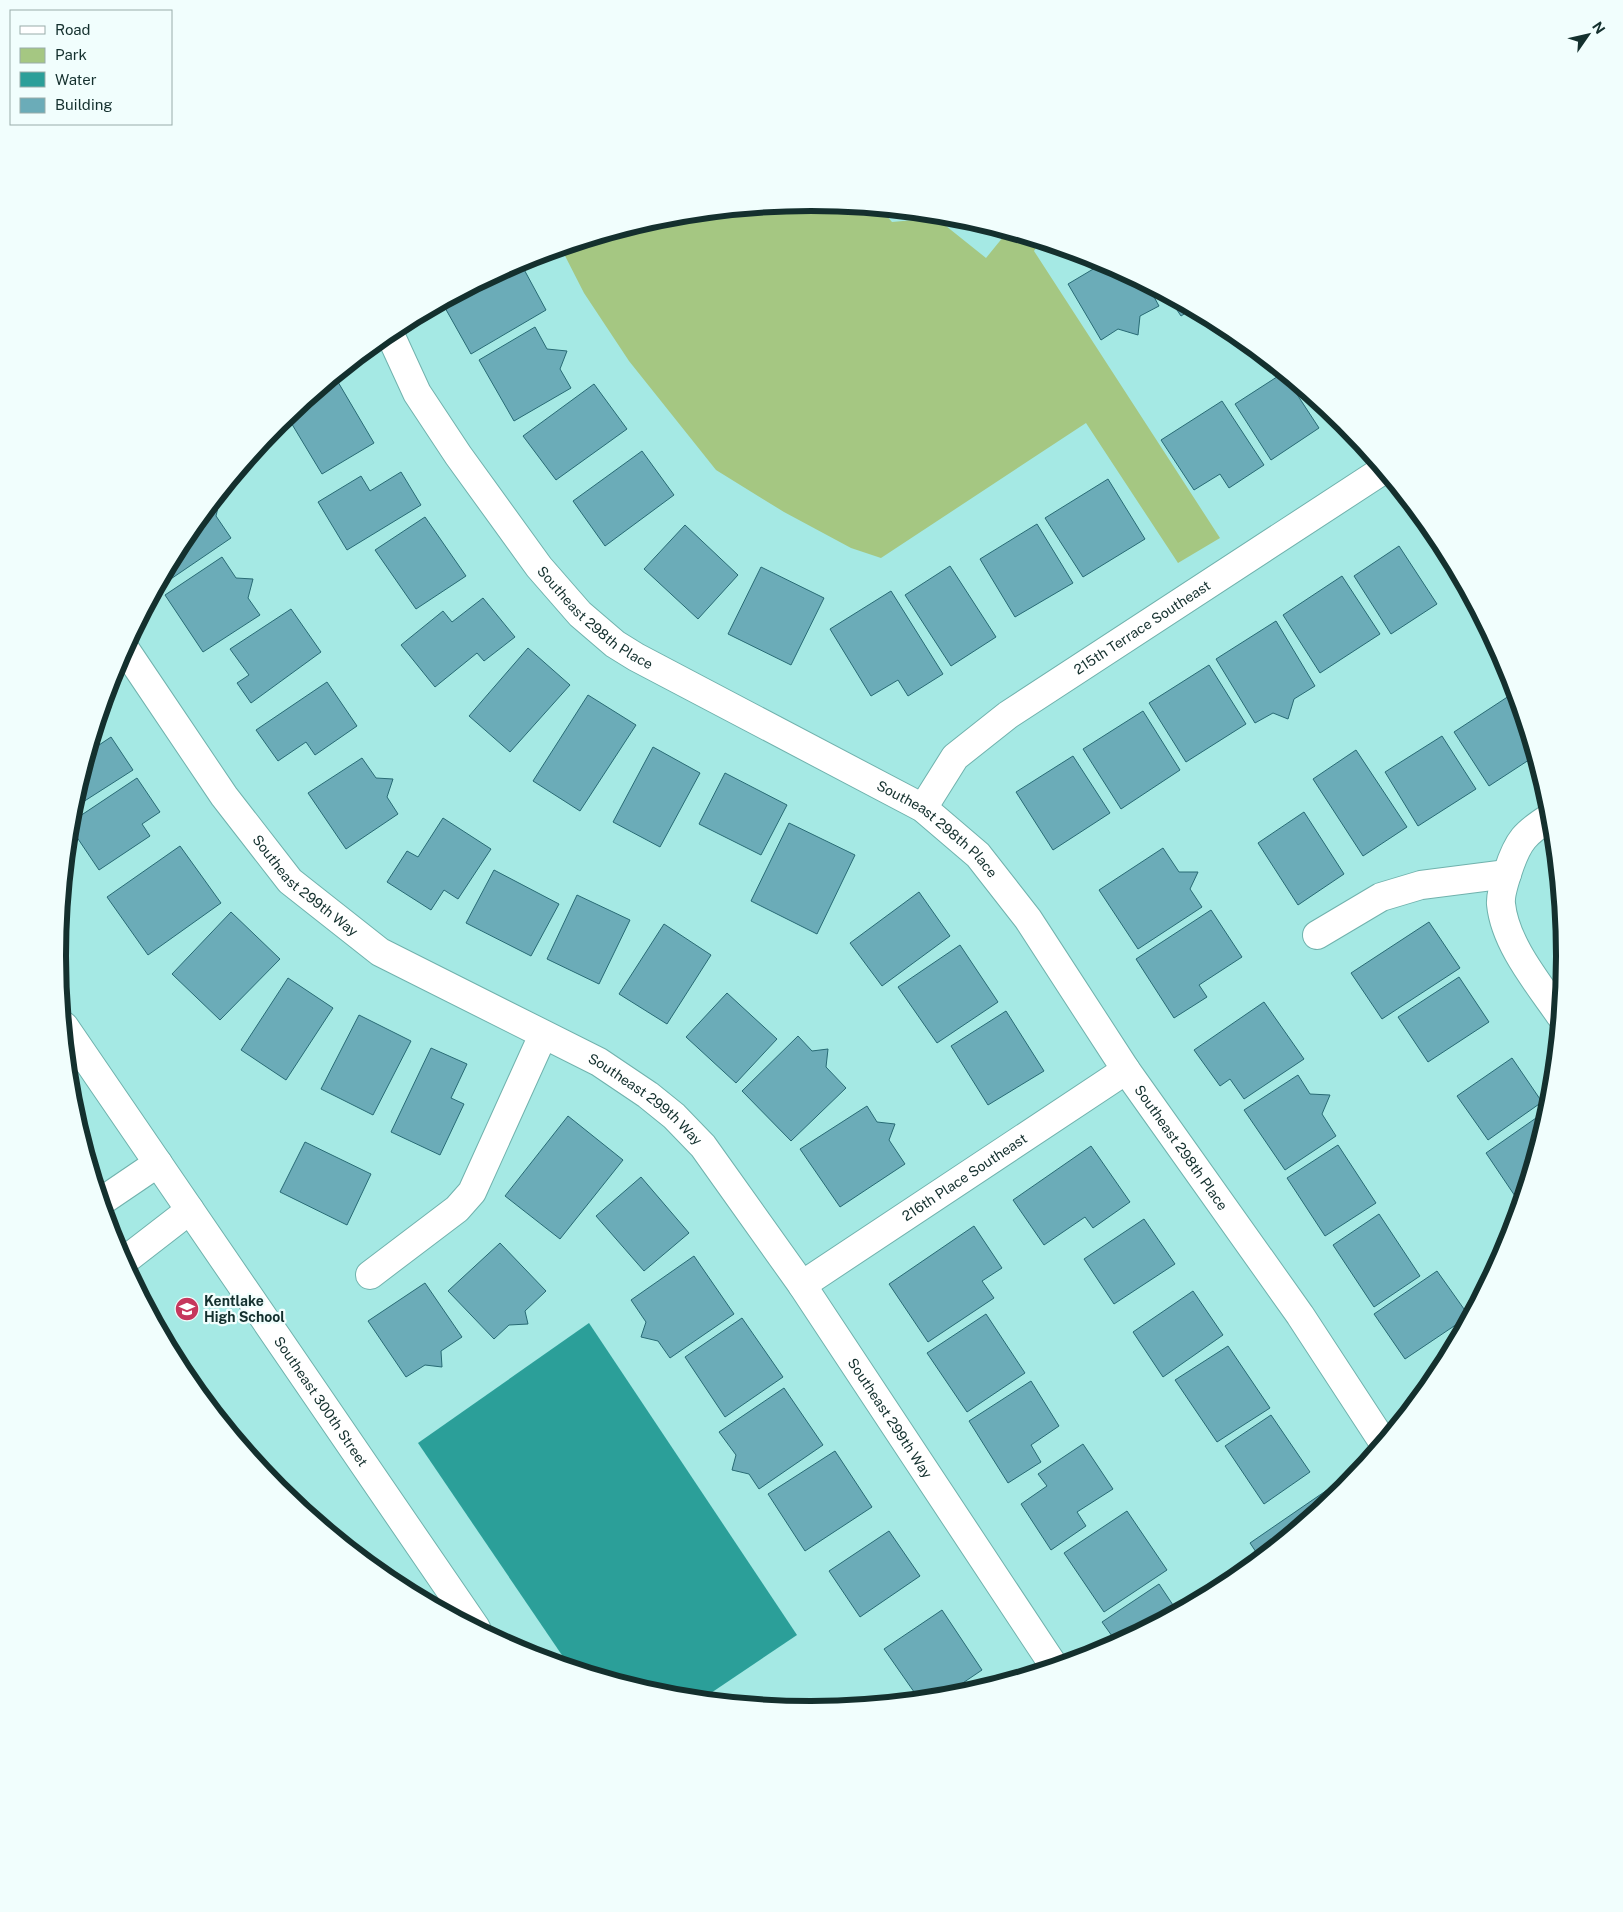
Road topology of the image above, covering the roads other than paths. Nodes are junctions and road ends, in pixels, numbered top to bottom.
1 (392, 339) edge
2 (1379, 473) edge
3 (130, 656) edge
4 (922, 808) junction
5 (1544, 821) edge
6 (1507, 874) junction
7 (1317, 935) dead end
8 (1555, 1007) edge
9 (543, 1035) junction
10 (71, 1037) edge
11 (1126, 1070) junction
12 (158, 1163) junction
13 (107, 1198) edge
14 (190, 1210) junction
15 (130, 1256) edge
16 (370, 1275) dead end
17 (802, 1285) junction
18 (1380, 1437) edge
19 (468, 1617) edge
20 (1051, 1662) edge

1 - 4 street, Southeast 298th Place
2 - 4 street, 215th Terrace Southeast
3 - 9 street, Southeast 299th Way
4 - 11 street, Southeast 298th Place
5 - 6 street
6 - 7 street
6 - 8 street
9 - 16 street
9 - 17 street, Southeast 299th Way
10 - 12 street, Southeast 300th Street
11 - 17 street, 216th Place Southeast
11 - 18 street, Southeast 298th Place
12 - 13 street
12 - 14 street, Southeast 300th Street
14 - 15 street
14 - 19 street, Southeast 300th Street
17 - 20 street, Southeast 299th Way

